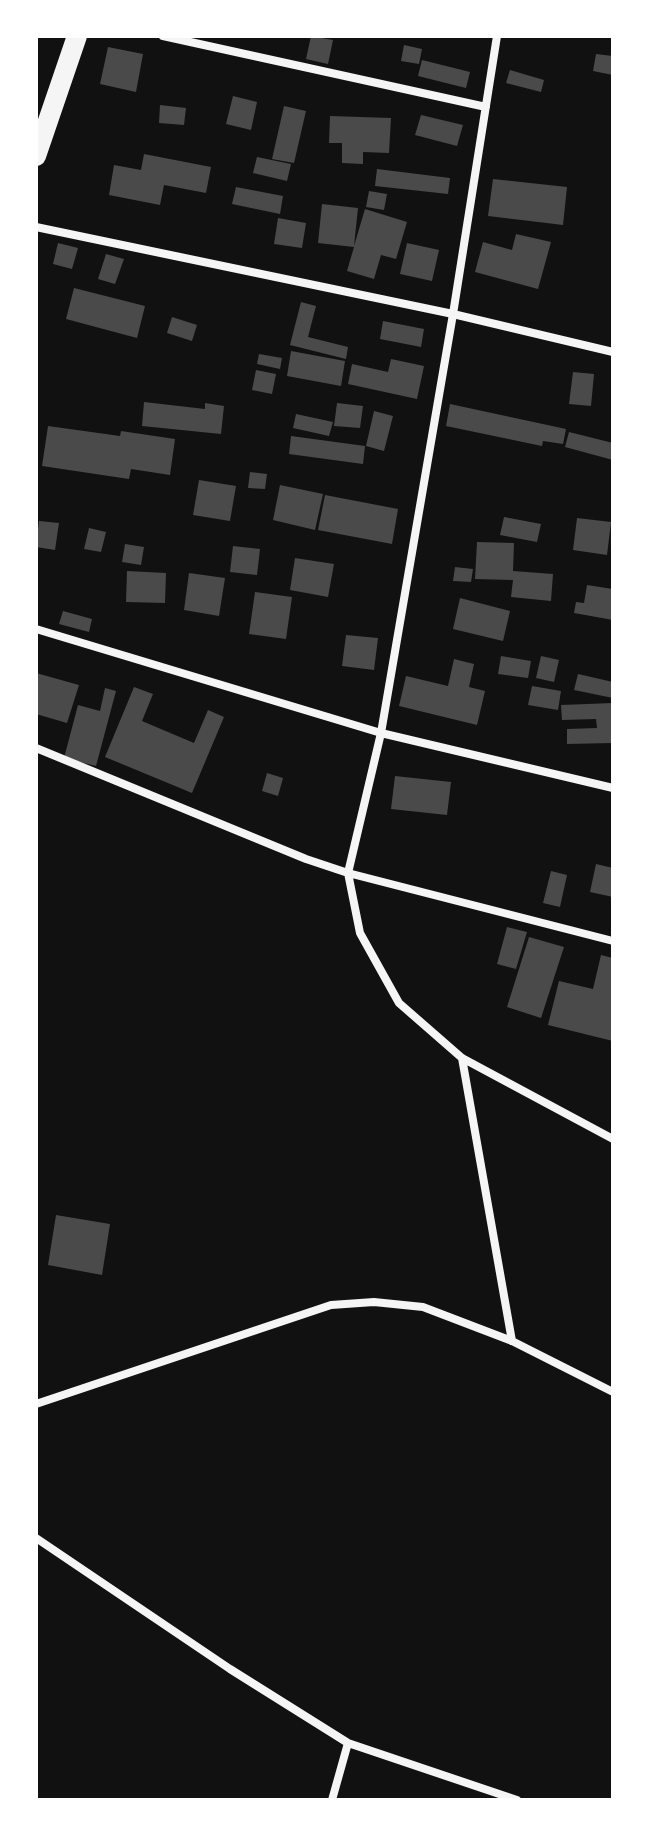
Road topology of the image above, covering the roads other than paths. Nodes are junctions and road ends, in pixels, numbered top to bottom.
1 (77, 36) edge
2 (163, 36) edge
3 (497, 36) edge
4 (486, 107) junction
5 (36, 156) edge
6 (36, 227) edge
7 (453, 314) junction
8 (613, 352) edge
9 (36, 629) edge
10 (381, 733) junction
11 (36, 748) edge
12 (613, 788) edge
13 (348, 873) junction
14 (613, 941) edge
15 (462, 1058) junction
16 (613, 1139) edge
17 (512, 1341) junction
18 (613, 1392) edge
19 (36, 1404) edge
20 (36, 1538) edge
21 (348, 1743) junction
22 (332, 1800) edge
23 (517, 1800) edge

1 - 5 main road
2 - 4 street
3 - 4 street
4 - 7 street
6 - 7 street
7 - 8 street
7 - 10 street
9 - 10 street
10 - 12 street
10 - 13 street
11 - 13 street
13 - 14 street
13 - 15 street
15 - 16 street
15 - 17 street
17 - 18 street
17 - 19 street
20 - 21 street
21 - 22 street
21 - 23 street

